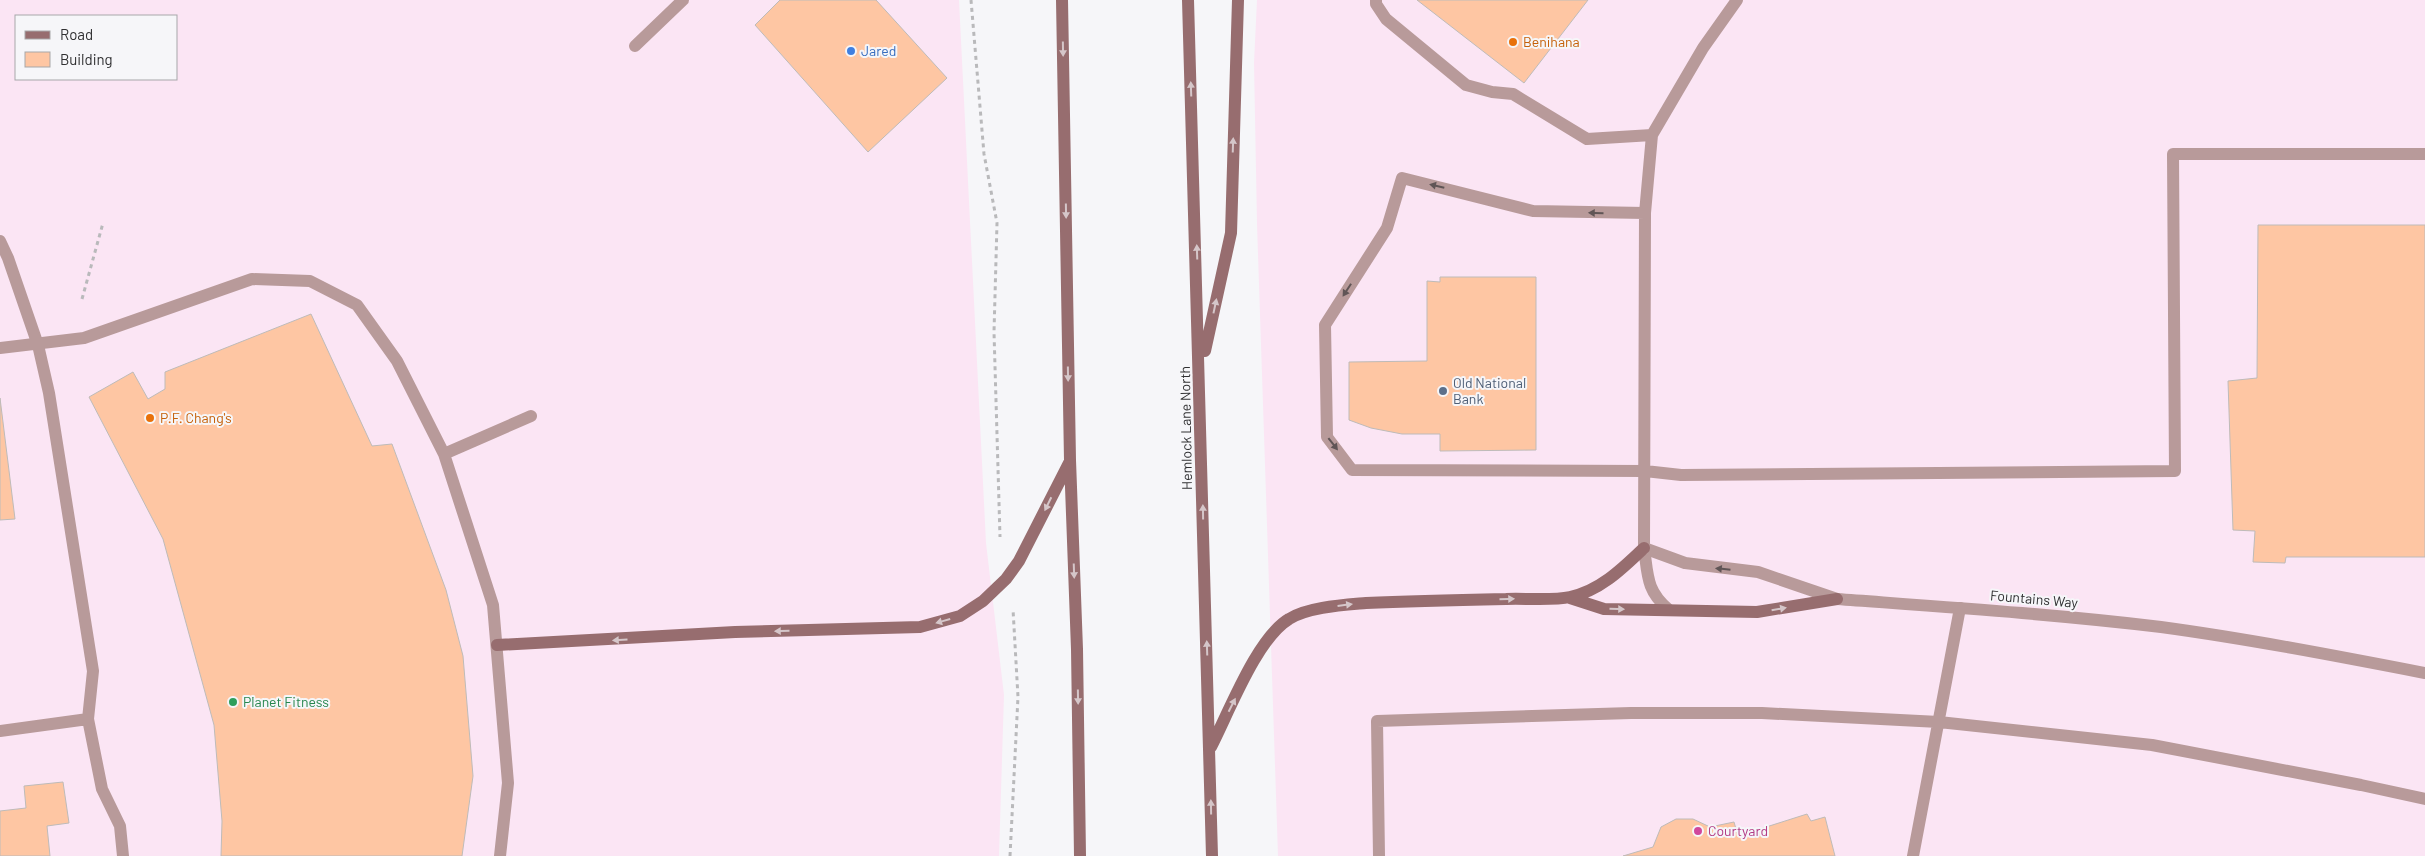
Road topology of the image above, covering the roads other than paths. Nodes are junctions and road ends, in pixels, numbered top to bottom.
1 (682, 0) edge
2 (1062, 0) edge
3 (1188, 0) edge
4 (1238, 0) edge
5 (1376, 0) edge
6 (1737, 0) edge
7 (635, 46) dead end
8 (1652, 135) junction
9 (2425, 154) edge
10 (1645, 213) junction
11 (0, 241) edge
12 (38, 345) junction
13 (0, 348) edge
14 (1200, 370) junction
15 (532, 416) dead end
16 (444, 454) junction
17 (1070, 460) junction
18 (1645, 471) junction
19 (1644, 548) junction
20 (1570, 598) junction
21 (1837, 599) junction
22 (1960, 608) junction
23 (1668, 609) junction
24 (497, 646) junction
25 (2425, 673) edge
26 (88, 719) junction
27 (1939, 722) junction
28 (0, 731) edge
29 (1210, 749) junction
30 (2425, 799) edge
31 (123, 856) edge
32 (500, 856) edge
33 (1080, 856) edge
34 (1212, 856) edge
35 (1379, 856) edge
36 (1913, 856) edge

1 - 7 street
2 -> 17 main road
14 -> 3 main road, Hemlock Lane North
14 -> 4 main road
5 - 8 street
6 - 8 street
8 - 10 street
9 - 18 street
10 - 18 street
10 -> 18 street
11 - 12 street
12 - 13 street
12 - 16 street
12 - 26 street
29 -> 14 main road, Hemlock Lane North
15 - 16 street
16 - 24 street
17 -> 24 main road
17 -> 33 main road
18 - 19 street
19 - 20 main road
21 -> 19 street, Fountains Way
19 - 23 street
20 -> 23 main road
29 -> 20 main road
21 - 22 street, Fountains Way
23 -> 21 main road
22 - 25 street, Fountains Way
22 - 27 street
24 - 32 street
26 - 28 street
26 - 31 street
27 - 30 street
27 - 35 street
27 - 36 street
34 -> 29 main road, Hemlock Lane North

